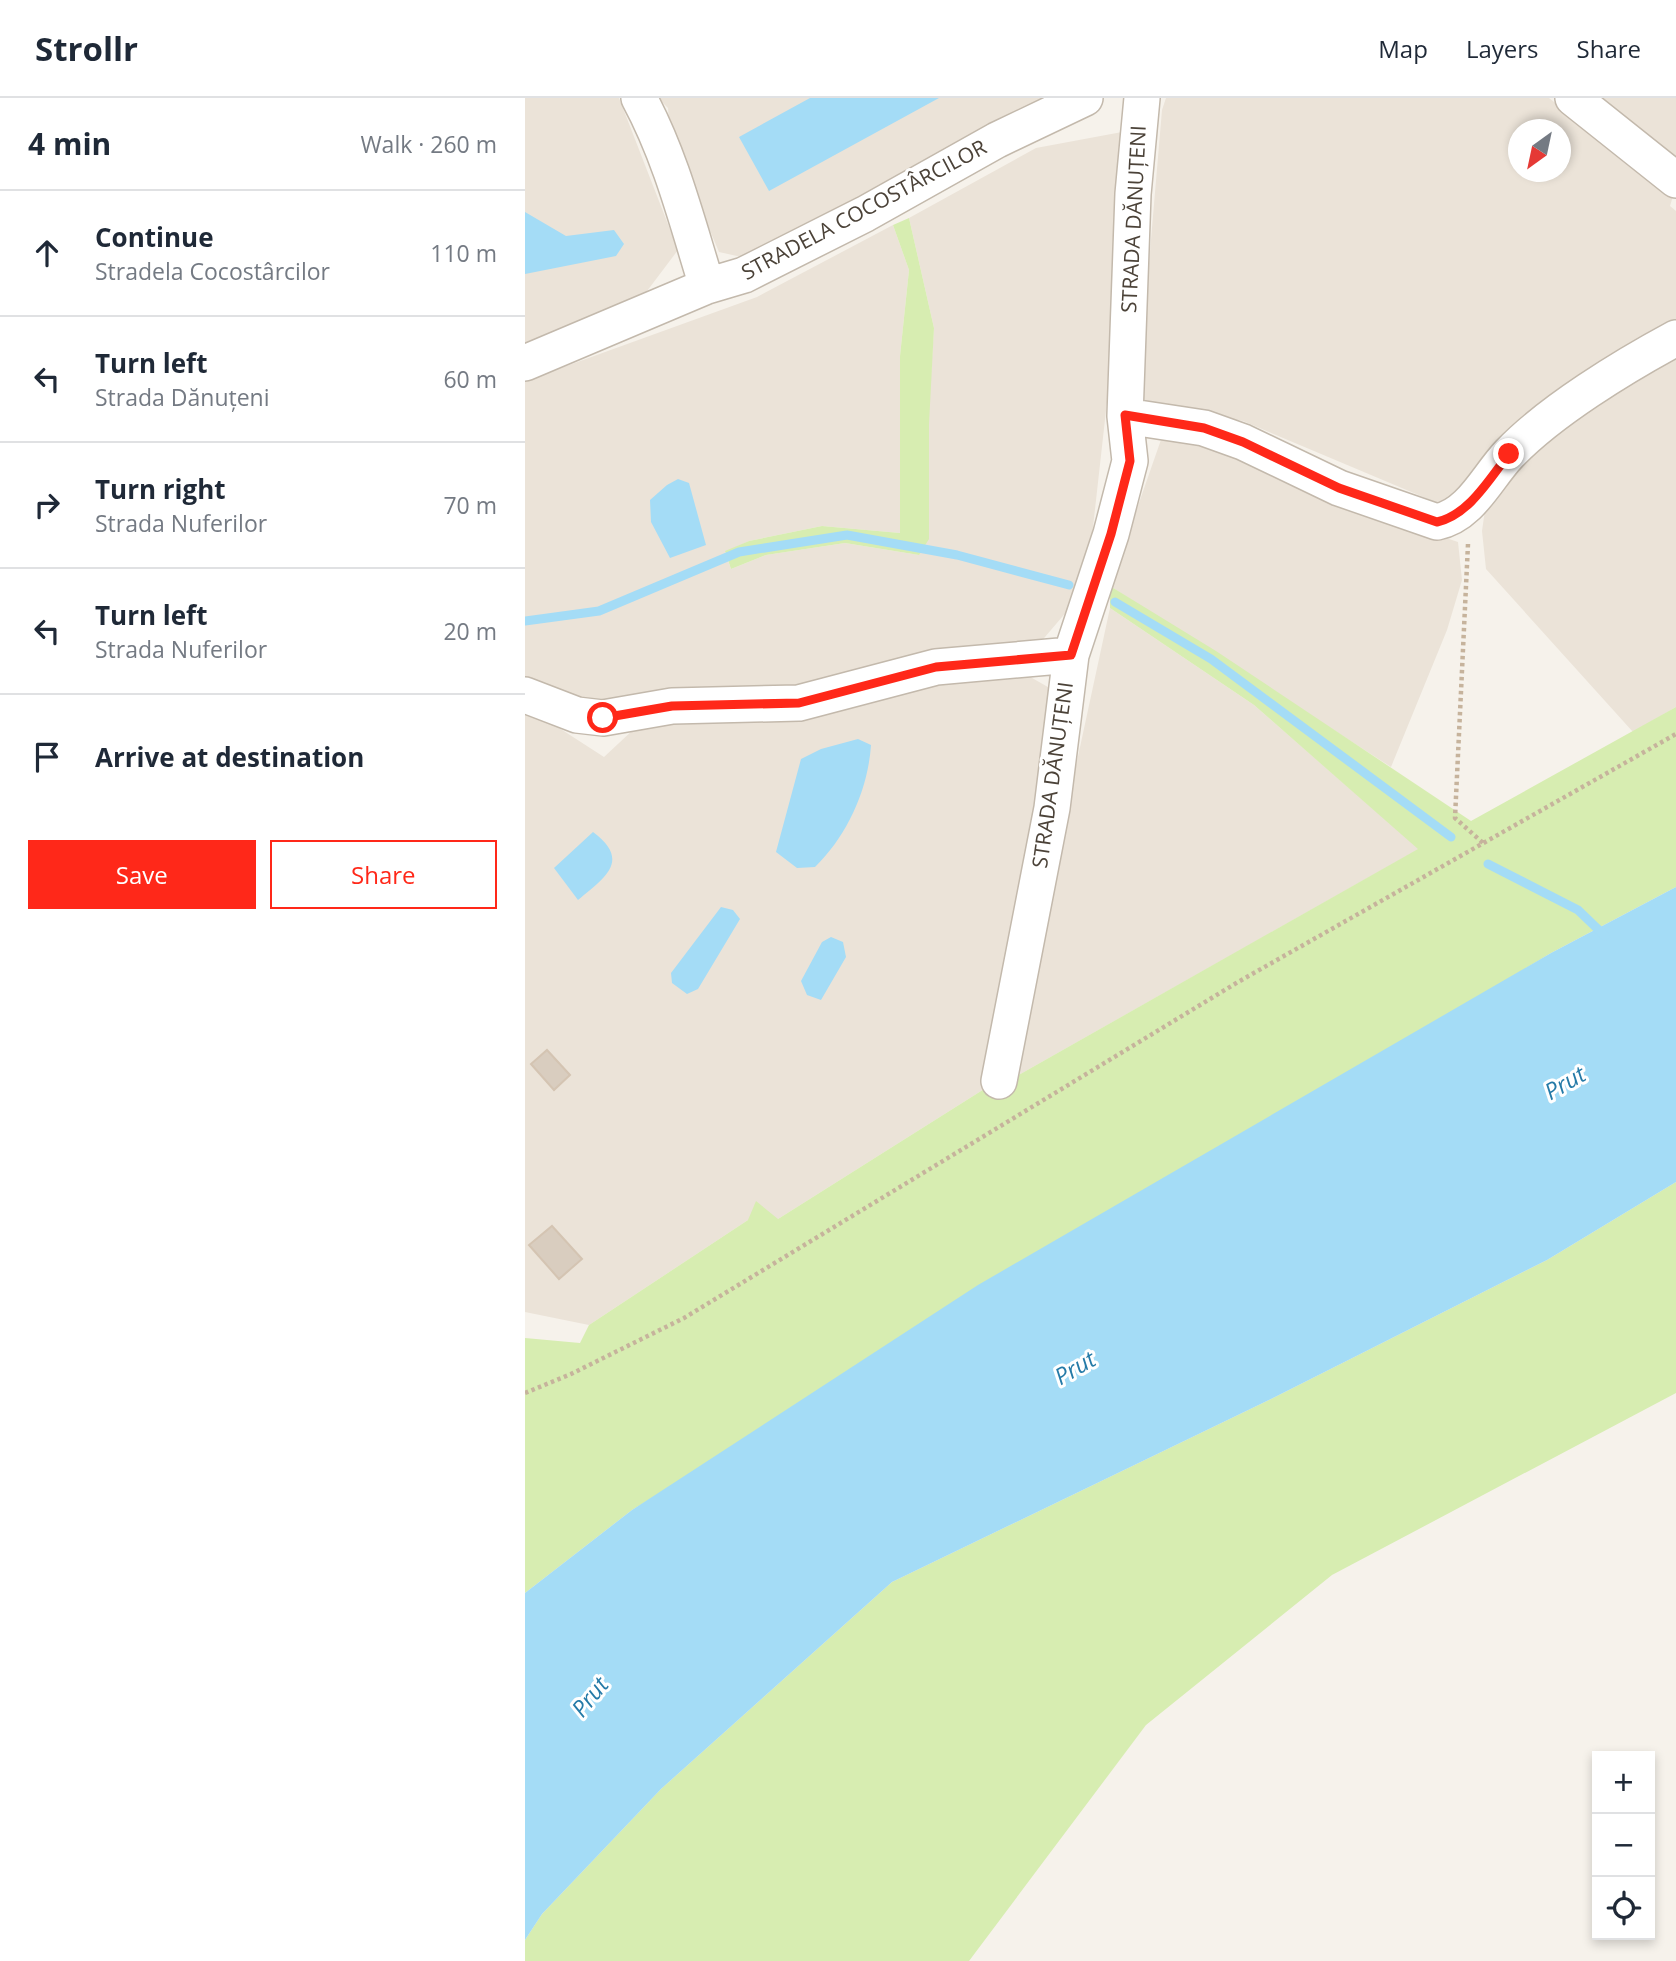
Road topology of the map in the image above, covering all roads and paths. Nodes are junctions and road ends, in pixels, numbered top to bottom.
1 (639, 98) edge
2 (1085, 98) edge
3 (1142, 98) edge
4 (1573, 98) edge
5 (1676, 180) edge
6 (707, 286) junction
7 (1676, 338) edge
8 (525, 363) edge
9 (1125, 415) junction
10 (1464, 508) junction
11 (1071, 655) junction
12 (525, 695) edge
13 (1676, 734) edge
14 (1483, 843) junction
15 (999, 1081) dead end
16 (525, 1393) edge

1 - 6 street
2 - 6 street, STRADELA COCOSTÂRCILOR
3 - 9 street, STRADA DĂNUȚENI
4 - 5 street
6 - 8 street, STRADELA COCOSTÂRCILOR
7 - 10 street
9 - 10 street
9 - 11 street, STRADA DĂNUȚENI
10 - 14 path
11 - 12 street
11 - 15 street, STRADA DĂNUȚENI
13 - 14 path
14 - 16 path

